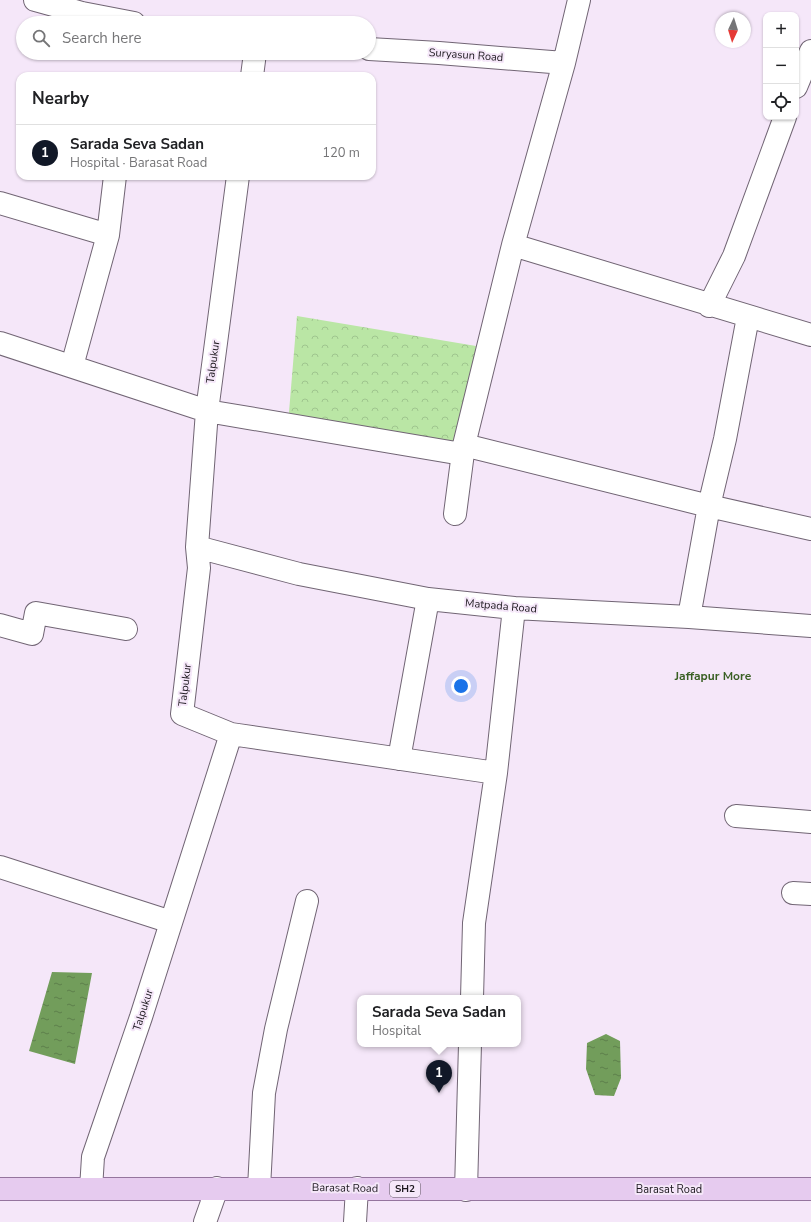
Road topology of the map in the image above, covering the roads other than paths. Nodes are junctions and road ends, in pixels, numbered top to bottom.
1 (35, 0) edge
2 (579, 0) edge
3 (84, 6) edge
4 (113, 16) edge
5 (376, 49) edge
6 (811, 51) edge
7 (254, 60) edge
8 (564, 63) junction
9 (253, 72) edge
10 (797, 84) edge
11 (784, 120) edge
12 (115, 180) edge
13 (237, 180) edge
14 (0, 203) edge
15 (108, 235) junction
16 (513, 245) junction
17 (709, 306) junction
18 (748, 317) junction
19 (811, 335) edge
20 (0, 343) edge
21 (72, 366) junction
22 (207, 411) junction
23 (463, 450) junction
24 (709, 506) junction
25 (455, 514) dead end
26 (811, 529) edge
27 (197, 547) junction
28 (428, 599) junction
29 (514, 608) junction
30 (689, 617) junction
31 (0, 625) edge
32 (811, 626) edge
33 (126, 629) dead end
34 (231, 734) junction
35 (399, 759) junction
36 (496, 772) junction
37 (736, 816) dead end
38 (811, 822) edge
39 (0, 867) edge
40 (307, 901) dead end
41 (171, 922) junction
42 (472, 995) edge
43 (470, 1047) edge
44 (217, 1188) junction
45 (260, 1188) junction
46 (357, 1188) junction
47 (0, 1189) edge
48 (91, 1189) junction
49 (811, 1189) edge
50 (466, 1190) junction
51 (205, 1222) edge
52 (355, 1222) edge

1 - 3 street
2 - 8 street
3 - 4 street
5 - 8 street, Suryasun Road
6 - 10 street
7 - 9 street
8 - 16 street
11 - 17 street
12 - 15 street
13 - 22 street, Talpukur
14 - 15 street
15 - 21 street
16 - 17 street
16 - 23 street
17 - 18 street
18 - 19 street
18 - 24 street
20 - 21 street
21 - 22 street
22 - 23 street
22 - 27 street, Talpukur
23 - 24 street
23 - 25 street
24 - 26 street
24 - 30 street
27 - 28 street, Matpada Road
27 - 34 street, Talpukur
28 - 29 street, Matpada Road
28 - 35 street
29 - 30 street, Matpada Road
29 - 36 street
30 - 32 street, Matpada Road
31 - 33 street
34 - 35 street
34 - 41 street, Talpukur
35 - 36 street
36 - 42 street
37 - 38 street
39 - 41 street
40 - 45 street
41 - 48 street, Talpukur
43 - 50 street
44 - 45 main road, Barasat Road / SH2
44 - 48 main road, Barasat Road / SH2
44 - 51 street
45 - 46 main road, Barasat Road / SH2
46 - 50 main road, Barasat Road / SH2
46 - 52 street
47 - 48 main road, Barasat Road / SH2
49 - 50 main road, Barasat Road / SH2

